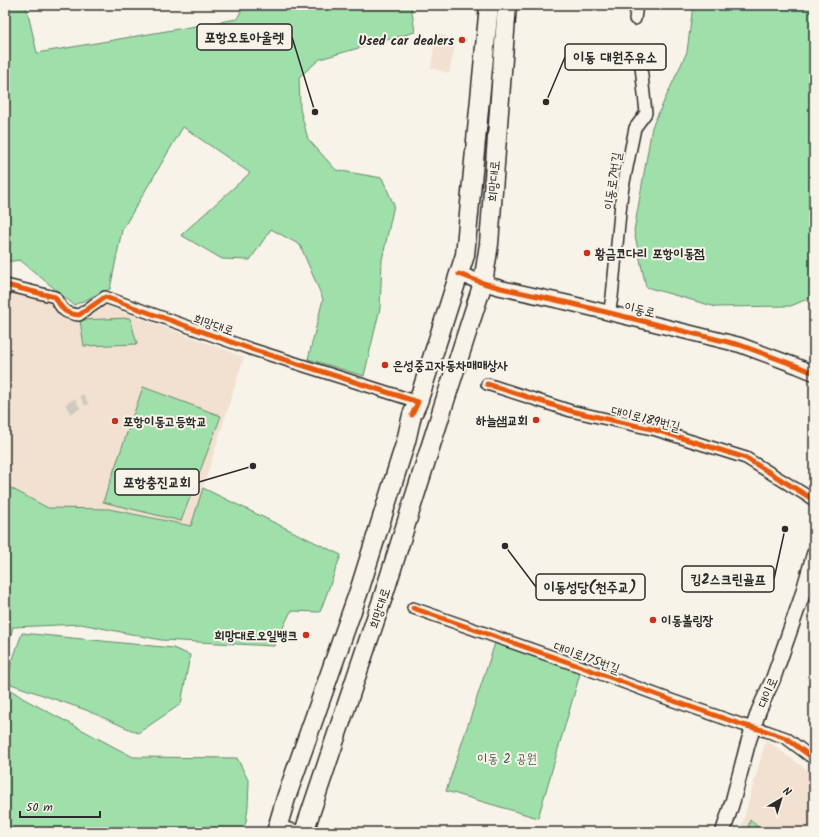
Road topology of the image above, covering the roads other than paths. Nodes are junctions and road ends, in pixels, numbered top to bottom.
1 (489, 5) edge
2 (507, 5) edge
3 (637, 5) edge
4 (635, 19) dead end
5 (640, 57) dead end
6 (459, 274) junction
7 (483, 283) junction
8 (5, 291) edge
9 (609, 314) junction
10 (814, 373) edge
11 (487, 384) dead end
12 (418, 402) junction
13 (814, 500) edge
14 (814, 554) edge
15 (413, 608) dead end
16 (754, 727) junction
17 (814, 759) edge
18 (296, 769) junction
19 (322, 778) junction
20 (277, 829) edge
21 (303, 832) edge
22 (723, 832) edge

1 - 6 main road, 희망대로
2 - 7 main road, 희망대로
3 - 4 street
5 - 9 street, 이동로7번길
6 - 7 street, 이동로
6 - 12 main road, 희망대로
7 - 9 street, 이동로
7 - 19 main road, 희망대로
8 - 12 street, 희망대로
9 - 10 street, 이동로
11 - 13 street, 대이로189번길
12 - 18 main road, 희망대로
14 - 16 street, 대이로
15 - 16 street, 대이로175번길
16 - 17 street, 대이로175번길
16 - 22 street, 대이로
18 - 19 main road
18 - 20 main road, 희망대로
19 - 21 main road, 희망대로
20 - 21 street

